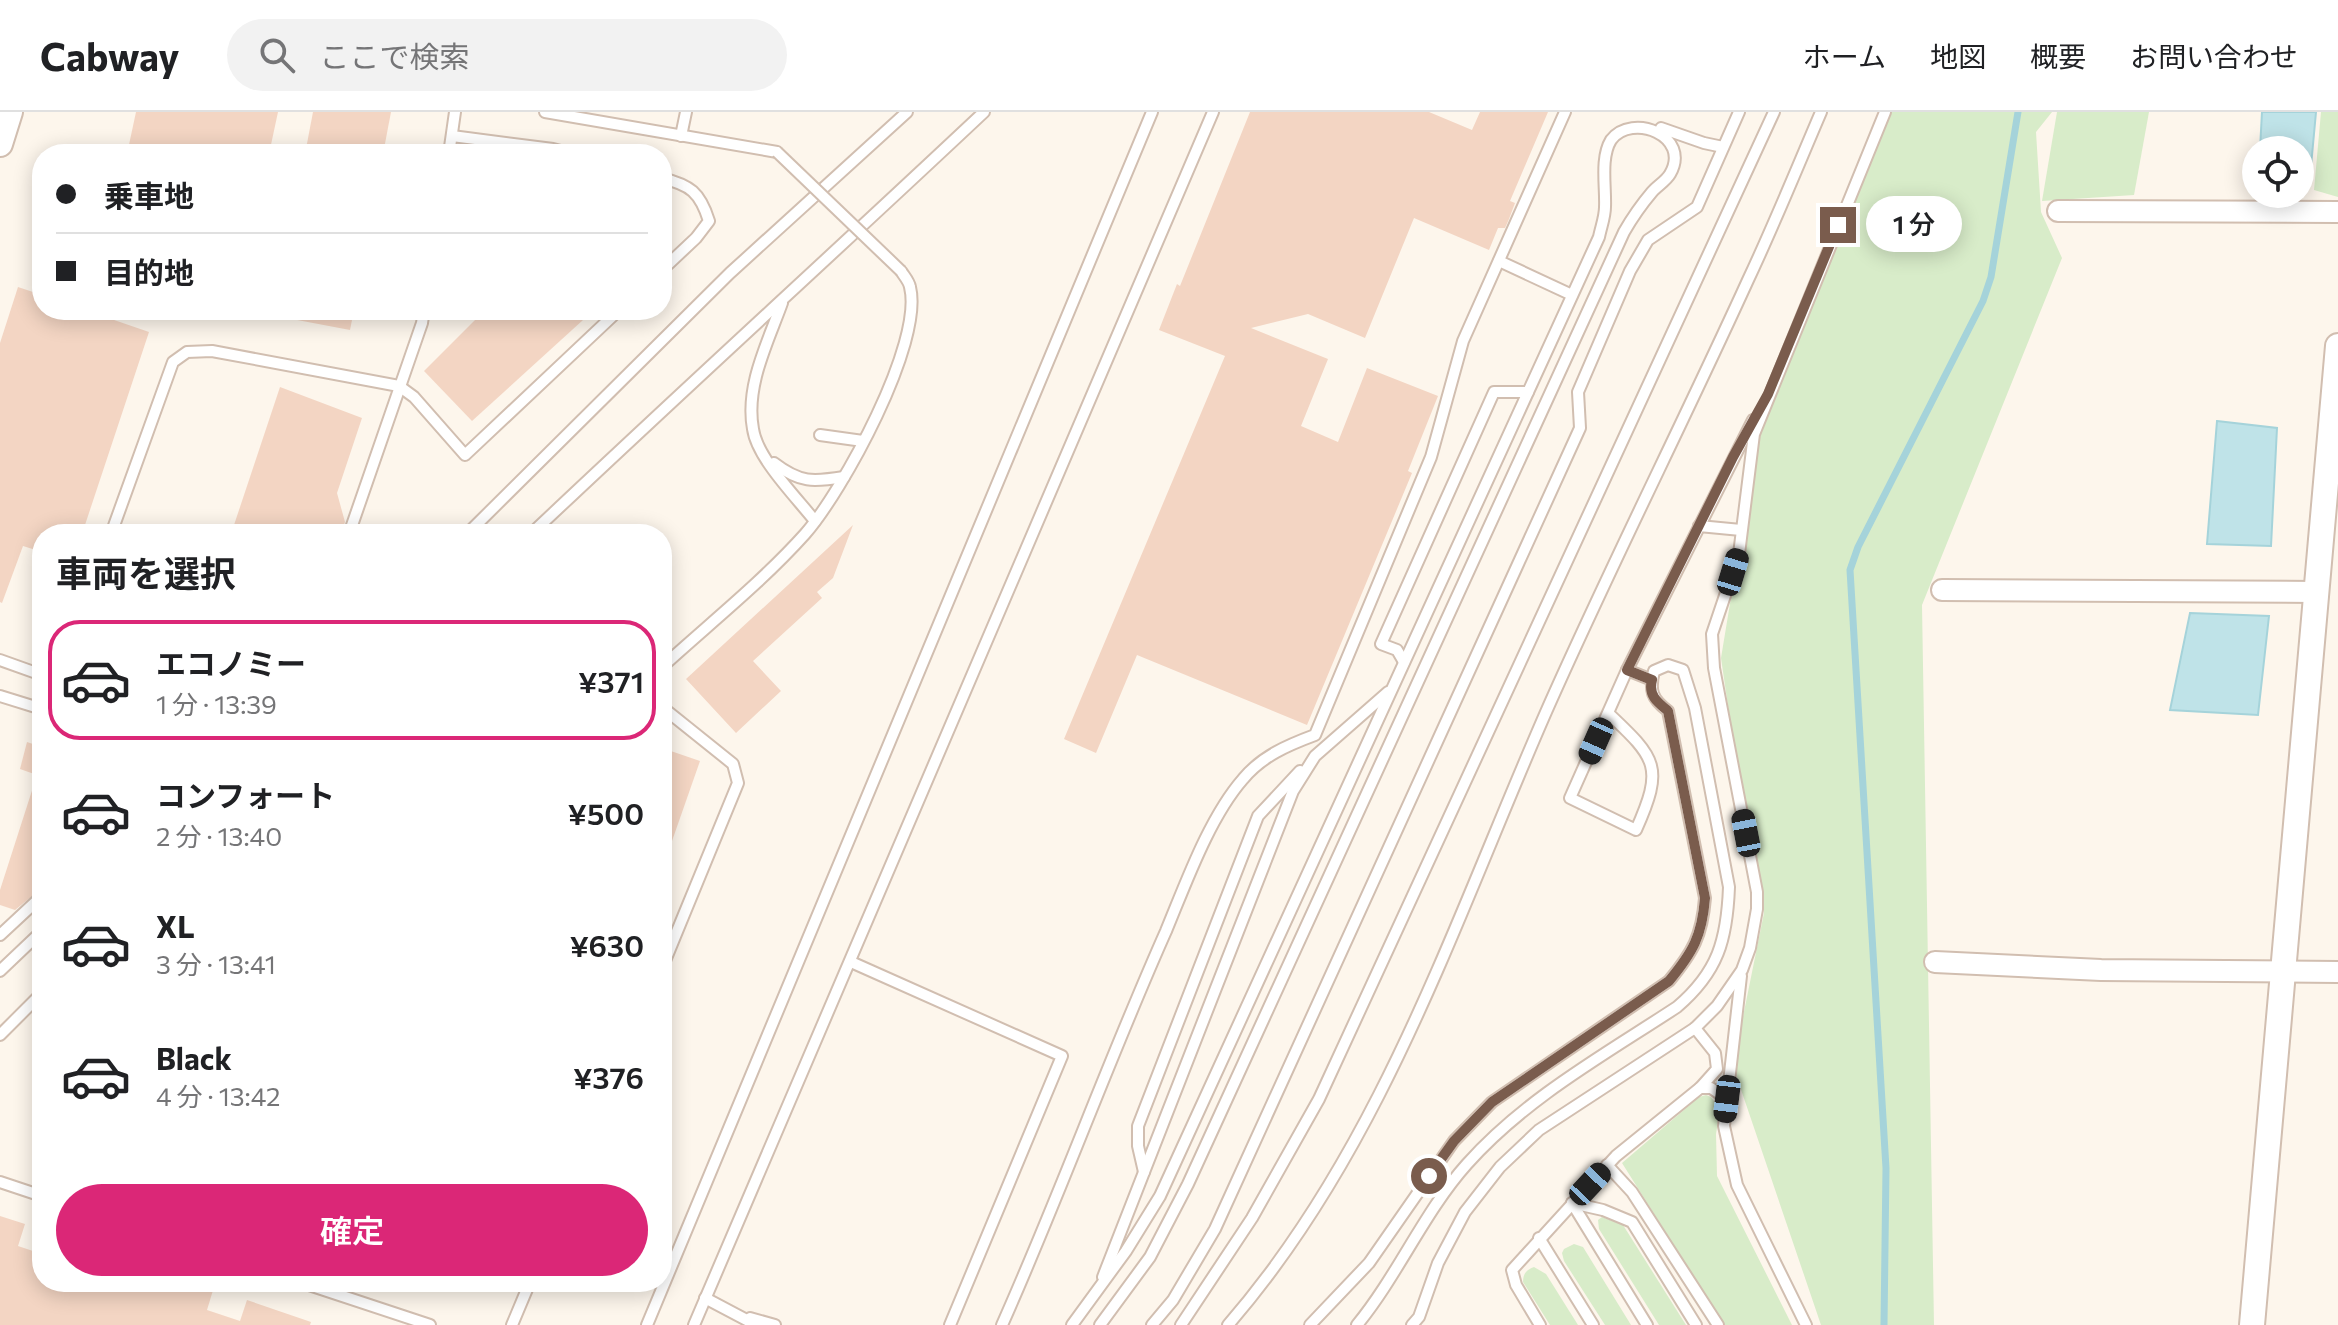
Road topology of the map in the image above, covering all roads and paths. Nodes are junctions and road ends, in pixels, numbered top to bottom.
1 (10, 112) edge
2 (455, 112) edge
3 (545, 112) edge
4 (686, 112) edge
5 (907, 112) edge
6 (984, 112) edge
7 (1152, 112) edge
8 (1213, 112) edge
9 (1565, 112) edge
10 (1739, 112) edge
11 (1774, 112) edge
12 (1821, 112) edge
13 (1885, 112) edge
14 (1651, 125) junction
15 (452, 136) junction
16 (681, 136) junction
17 (0, 144) edge
18 (451, 144) edge
19 (514, 144) edge
20 (1723, 147) junction
21 (672, 181) edge
22 (2058, 211) dead end
23 (2338, 212) edge
24 (672, 261) edge
25 (1499, 261) junction
26 (1572, 295) junction
27 (783, 301) junction
28 (422, 320) edge
29 (608, 320) edge
30 (2338, 346) edge
31 (399, 386) junction
32 (1528, 392) junction
33 (1768, 394) junction
34 (820, 435) dead end
35 (863, 441) junction
36 (763, 454) junction
37 (844, 477) junction
38 (815, 521) junction
39 (115, 524) edge
40 (352, 524) edge
41 (477, 524) edge
42 (542, 524) edge
43 (1699, 526) junction
44 (1741, 530) junction
45 (1942, 590) dead end
46 (2327, 592) edge
47 (672, 658) edge
48 (0, 660) edge
49 (1404, 662) junction
50 (1627, 670) junction
51 (32, 671) edge
52 (1652, 680) junction
53 (1393, 687) junction
54 (0, 696) edge
55 (32, 706) edge
56 (1608, 713) junction
57 (672, 715) edge
58 (1315, 756) junction
59 (32, 905) edge
60 (0, 935) edge
61 (32, 941) edge
62 (672, 944) edge
63 (851, 962) junction
64 (1935, 962) dead end
65 (1742, 970) junction
66 (0, 971) edge
67 (2283, 972) junction
68 (2338, 972) edge
69 (32, 1003) edge
70 (1695, 1028) junction
71 (0, 1035) edge
72 (1700, 1088) junction
73 (1727, 1099) junction
74 (1607, 1165) junction
75 (1144, 1174) junction
76 (0, 1182) edge
77 (32, 1193) edge
78 (1572, 1203) junction
79 (1539, 1238) junction
80 (672, 1265) edge
81 (330, 1292) edge
82 (526, 1292) edge
83 (661, 1292) edge
84 (1097, 1294) junction
85 (705, 1298) junction
86 (734, 1314) junction
87 (430, 1325) edge
88 (512, 1325) edge
89 (647, 1325) edge
90 (694, 1325) edge
91 (756, 1325) edge
92 (775, 1325) edge
93 (950, 1325) edge
94 (1002, 1325) edge
95 (1072, 1325) edge
96 (1100, 1325) edge
97 (1152, 1325) edge
98 (1181, 1325) edge
99 (1228, 1325) edge
100 (1310, 1325) edge
101 (1357, 1325) edge
102 (1412, 1325) edge
103 (1540, 1325) edge
104 (1593, 1325) edge
105 (1647, 1325) edge
106 (1696, 1325) edge
107 (1718, 1325) edge
108 (1806, 1325) edge
109 (2252, 1325) edge

1 - 17 street
2 - 15 lane
3 - 16 lane
4 - 16 lane
5 - 41 lane
6 - 27 lane
7 - 80 lane
8 - 63 lane
9 - 25 lane
10 - 20 lane
11 - 98 lane
12 - 99 lane
13 - 33 lane
14 - 20 lane
14 - 26 lane
14 - 96 lane
15 - 18 lane
15 - 19 lane
16 - 35 lane, bridge
20 - 97 lane
21 - 24 lane
22 - 23 street
25 - 26 lane
25 - 94 lane
26 - 32 lane
27 - 36 lane
27 - 42 lane
28 - 31 lane
29 - 31 lane
30 - 46 street
31 - 39 lane
31 - 40 lane
32 - 49 lane
32 - 49 lane
33 - 43 lane
33 - 44 lane
34 - 35 lane
35 - 37 lane
36 - 37 lane
36 - 38 lane
37 - 38 lane
38 - 47 lane
43 - 44 lane
43 - 50 lane
44 - 65 lane
45 - 46 street
46 - 67 street
48 - 51 lane
49 - 53 lane
50 - 52 lane
50 - 56 lane
52 - 100 lane
52 - 101 lane
53 - 58 lane
53 - 84 lane
54 - 55 lane
56 - 56 lane
57 - 62 lane
58 - 75 lane
58 - 75 lane
59 - 60 lane
61 - 66 lane
63 - 85 lane
63 - 93 lane
64 - 67 street
65 - 70 lane
65 - 73 lane
67 - 68 street
67 - 109 street
69 - 71 lane
70 - 72 lane
70 - 102 lane
72 - 73 lane
72 - 74 lane
73 - 108 lane
74 - 78 lane
74 - 107 lane
75 - 84 lane
76 - 77 lane
78 - 79 lane
78 - 105 lane
78 - 106 lane
79 - 103 lane
79 - 104 lane
81 - 87 lane
82 - 88 lane
83 - 89 lane
84 - 95 lane
85 - 86 lane
85 - 90 lane
86 - 91 lane
86 - 92 lane

